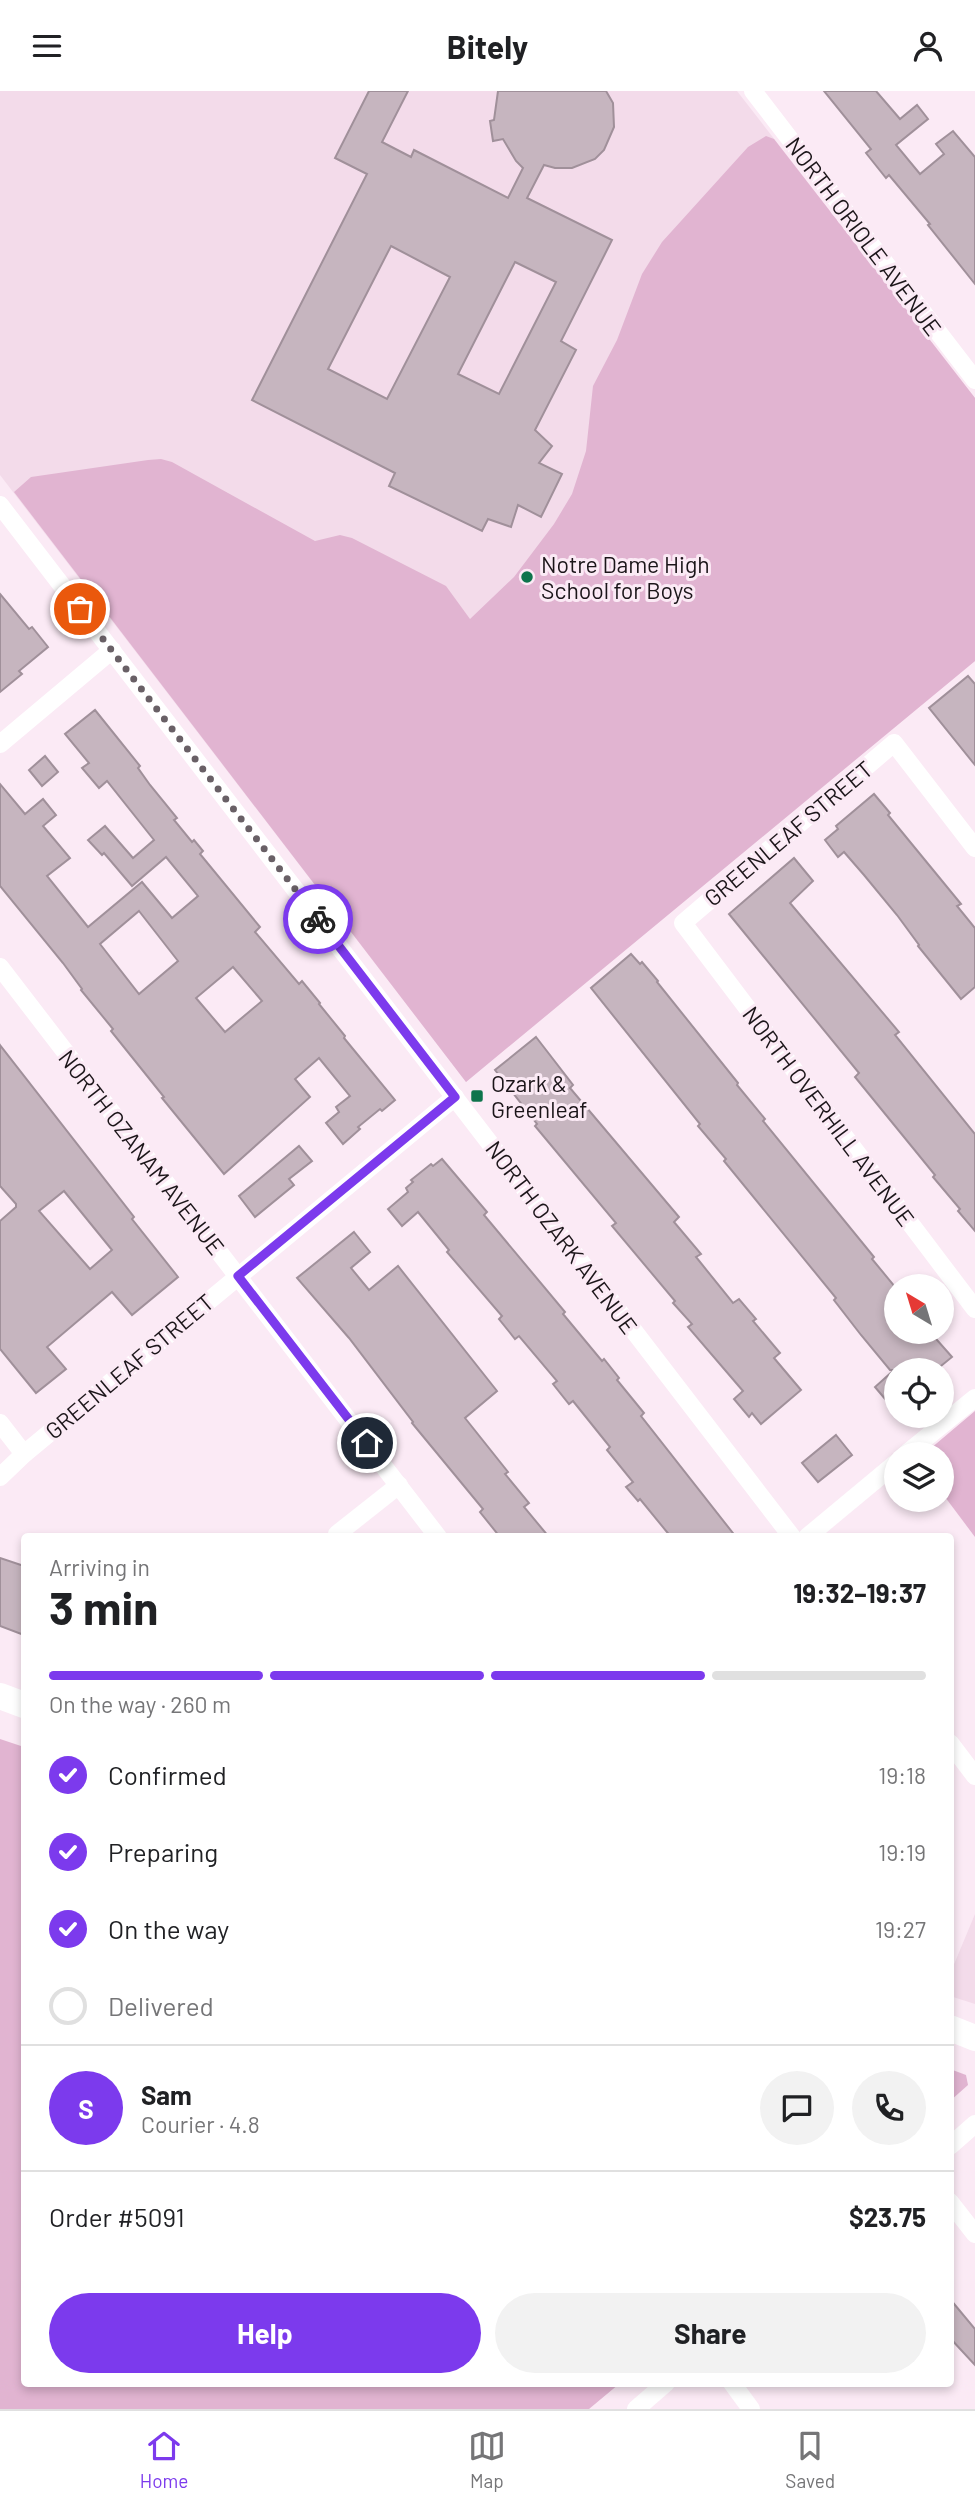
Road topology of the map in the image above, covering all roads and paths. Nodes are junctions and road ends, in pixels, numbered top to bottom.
1 (753, 91) edge
2 (975, 380) edge
3 (0, 505) edge
4 (112, 650) junction
5 (0, 744) edge
6 (975, 848) edge
7 (682, 923) joint
8 (0, 967) edge
9 (455, 1097) junction
10 (238, 1276) junction
11 (975, 1309) edge
12 (975, 1398) edge
13 (0, 1423) edge
14 (921, 1442) edge
15 (24, 1454) junction
16 (884, 1473) edge
17 (0, 1477) edge
18 (399, 1485) junction
19 (338, 1533) edge
20 (435, 1533) edge
21 (789, 1533) edge
22 (812, 1533) edge
23 (0, 1696) edge
24 (21, 1704) edge
25 (954, 1748) edge
26 (975, 1776) edge
27 (954, 2030) edge
28 (975, 2038) edge
29 (975, 2124) edge
30 (954, 2142) edge
31 (954, 2207) edge
32 (975, 2234) edge
33 (661, 2387) edge
34 (735, 2387) edge
35 (636, 2409) edge
36 (751, 2409) edge

1 - 2 street, NORTH ORIOLE AVENUE
3 - 4 street, NORTH OZARK AVENUE
4 - 5 street
4 - 9 street, NORTH OZARK AVENUE
6 - 7 street, GREENLEAF STREET
7 - 11 street, NORTH OVERHILL AVENUE
8 - 10 street, NORTH OZANAM AVENUE
9 - 10 street, GREENLEAF STREET
9 - 21 street, NORTH OZARK AVENUE
10 - 15 street, GREENLEAF STREET
10 - 18 street, NORTH OZANAM AVENUE
12 - 14 street
13 - 15 street
15 - 17 street, GREENLEAF STREET
16 - 22 street
18 - 19 street
18 - 20 street, NORTH OZANAM AVENUE
23 - 24 main road
25 - 26 street
27 - 28 main road
29 - 30 street
31 - 32 street
33 - 35 street
34 - 36 street

